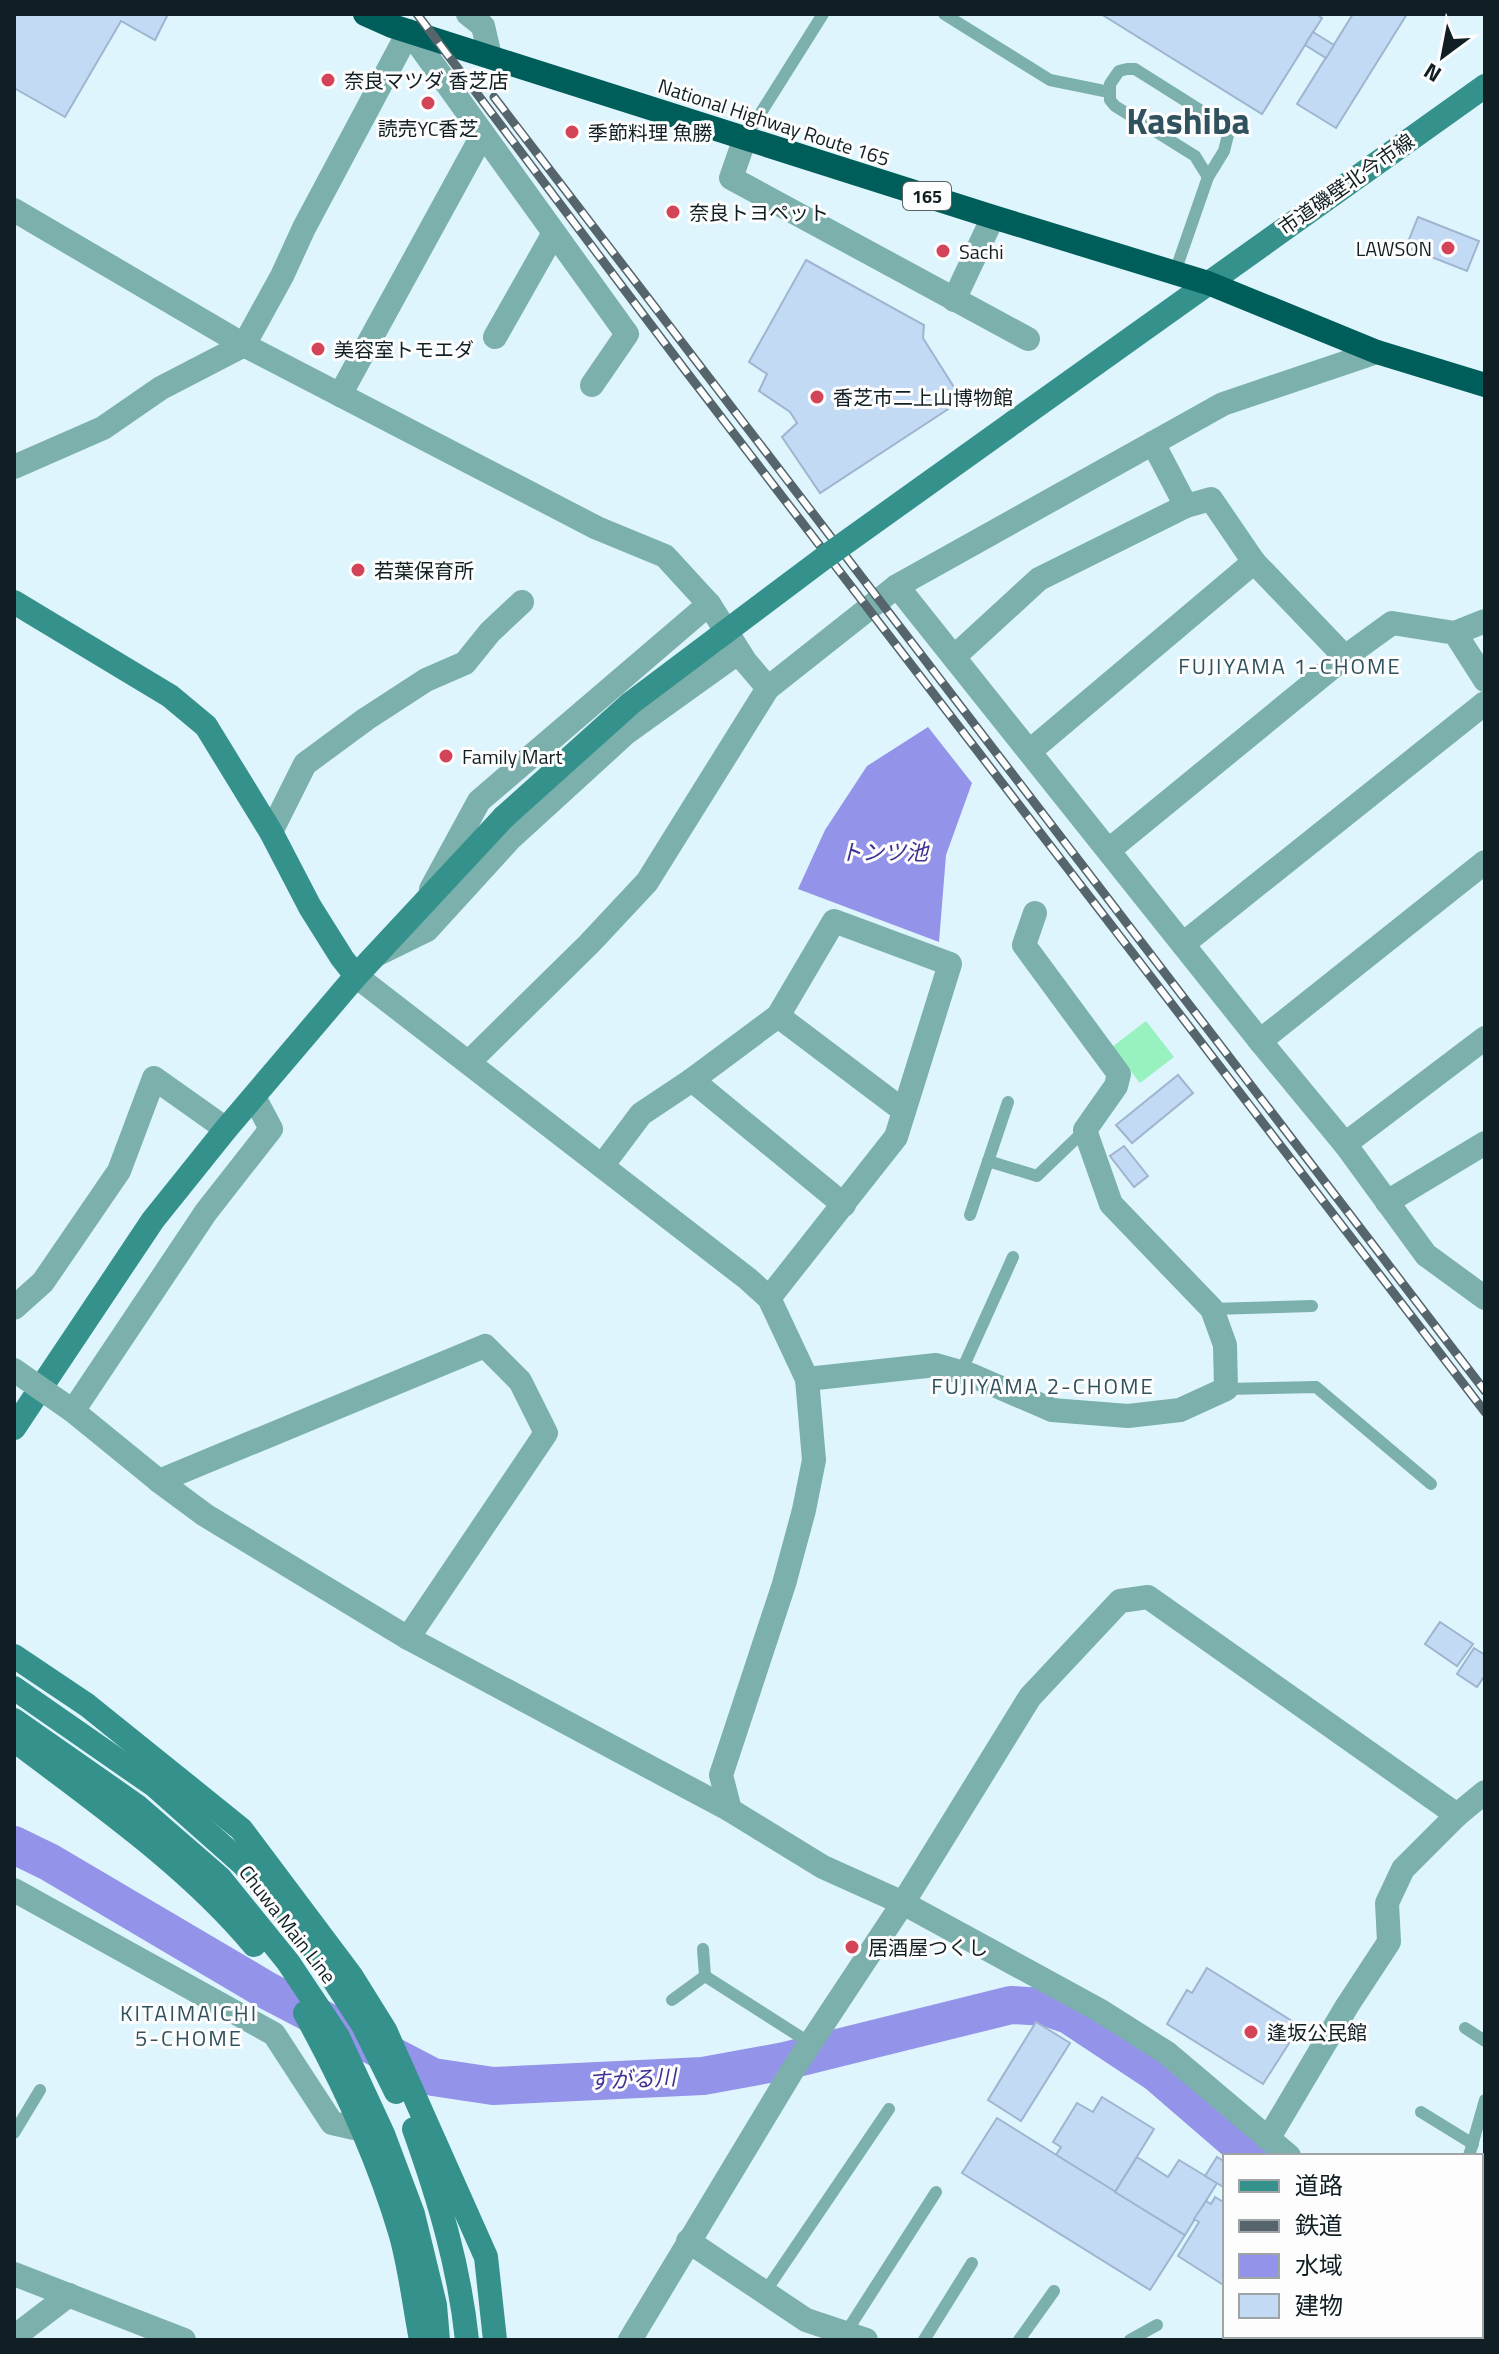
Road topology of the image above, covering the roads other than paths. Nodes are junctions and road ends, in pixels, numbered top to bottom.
1 (365, 14) edge
2 (468, 14) edge
3 (823, 14) edge
4 (944, 14) edge
5 (409, 31) junction
6 (490, 56) junction
7 (1485, 86) edge
8 (1109, 92) junction
9 (483, 134) junction
10 (745, 138) junction
11 (1208, 177) junction
12 (14, 210) edge
13 (993, 217) junction
14 (554, 233) junction
15 (1175, 272) junction
16 (1208, 283) junction
17 (954, 300) junction
18 (495, 337) dead end
19 (1028, 339) dead end
20 (244, 345) junction
21 (1377, 352) junction
22 (592, 385) dead end
23 (1485, 385) edge
24 (340, 395) junction
25 (1153, 443) junction
26 (14, 467) edge
27 (1186, 506) junction
28 (1254, 562) junction
29 (897, 586) junction
30 (14, 602) edge
31 (522, 602) dead end
32 (709, 604) junction
33 (1485, 621) edge
34 (1455, 633) junction
35 (739, 652) junction
36 (954, 657) junction
37 (1345, 657) junction
38 (1485, 680) edge
39 (768, 688) junction
40 (1485, 703) edge
41 (1030, 751) junction
42 (271, 832) junction
43 (1109, 850) junction
44 (1485, 862) edge
45 (422, 905) junction
46 (1035, 913) dead end
47 (1183, 944) junction
48 (377, 954) junction
49 (356, 976) junction
50 (778, 1016) junction
51 (1485, 1038) edge
52 (1260, 1041) junction
53 (469, 1062) junction
54 (692, 1080) junction
55 (254, 1097) junction
56 (1008, 1102) dead end
57 (904, 1111) junction
58 (226, 1129) junction
59 (1085, 1130) junction
60 (1485, 1143) edge
61 (1345, 1144) junction
62 (988, 1161) junction
63 (602, 1166) junction
64 (1387, 1202) junction
65 (844, 1205) junction
66 (970, 1215) dead end
67 (1013, 1257) dead end
68 (1475, 1278) edge
69 (769, 1298) junction
70 (1485, 1298) edge
71 (1312, 1306) dead end
72 (14, 1308) edge
73 (1212, 1309) junction
74 (14, 1370) edge
75 (961, 1372) junction
76 (807, 1379) junction
77 (1226, 1389) junction
78 (73, 1411) junction
79 (14, 1428) edge
80 (159, 1481) junction
81 (1431, 1484) dead end
82 (408, 1638) junction
83 (14, 1656) edge
84 (14, 1688) edge
85 (14, 1720) edge
86 (14, 1740) edge
87 (1484, 1794) edge
88 (730, 1810) junction
89 (1457, 1815) junction
90 (14, 1890) edge
91 (903, 1903) junction
92 (703, 1949) dead end
93 (705, 1976) junction
94 (672, 2000) dead end
95 (1465, 2028) dead end
96 (1485, 2041) edge
97 (810, 2043) junction
98 (40, 2090) dead end
99 (1485, 2100) edge
100 (889, 2109) dead end
101 (1421, 2112) dead end
102 (363, 2130) junction
103 (14, 2133) edge
104 (1268, 2139) junction
105 (1471, 2150) edge
106 (1287, 2154) edge
107 (936, 2192) dead end
108 (688, 2241) junction
109 (972, 2263) dead end
110 (14, 2274) edge
111 (1054, 2291) dead end
112 (765, 2292) junction
113 (69, 2295) junction
114 (1157, 2325) dead end
115 (14, 2337) edge
116 (856, 2337) edge
117 (184, 2340) edge
118 (421, 2340) edge
119 (438, 2340) edge
120 (467, 2340) edge
121 (495, 2340) edge
122 (630, 2340) edge
123 (924, 2340) edge
124 (1019, 2340) edge
125 (1130, 2340) edge

1 - 5 highway, National Highway Route 165 / 165
2 - 6 street
3 - 10 lane
4 - 8 lane
5 - 6 highway, National Highway Route 165 / 165
5 - 9 street
5 - 20 street
6 - 10 highway, National Highway Route 165 / 165
7 - 16 main road, 市道磯壁北今市線
8 - 11 lane
8 - 11 lane
9 - 14 street
9 - 24 street
10 - 13 highway, National Highway Route 165 / 165
10 - 17 street
11 - 15 lane
12 - 20 street
13 - 15 highway, National Highway Route 165 / 165
13 - 17 street
14 - 18 street
14 - 22 street
15 - 16 highway, National Highway Route 165 / 165
16 - 21 highway, National Highway Route 165 / 165
16 - 45 main road, 市道磯壁北今市線, bridge
17 - 19 street
20 - 24 street
20 - 26 street
21 - 23 highway, National Highway Route 165 / 165
21 - 25 street
24 - 32 street
25 - 27 street
25 - 29 street
27 - 28 street
27 - 36 street
28 - 37 street
28 - 41 street
29 - 36 street
29 - 39 street
30 - 42 main road
31 - 42 street
32 - 35 street
32 - 45 street
33 - 34 street
34 - 37 street
34 - 38 street
35 - 39 street
35 - 48 street
36 - 41 street
37 - 43 street
39 - 53 street
40 - 47 street
41 - 43 street
42 - 49 main road
43 - 47 street
44 - 52 street
45 - 48 main road, 市道磯壁北今市線
46 - 59 street
47 - 52 street
48 - 49 main road, 市道磯壁北今市線
49 - 53 street
49 - 55 main road, 市道磯壁北今市線
50 - 54 street
50 - 57 street
50 - 57 street
51 - 61 street
52 - 61 street
53 - 63 street
54 - 63 street
54 - 65 street
55 - 58 main road, 市道磯壁北今市線
55 - 78 street
56 - 62 lane
57 - 65 street
58 - 72 street
58 - 79 main road, 市道磯壁北今市線
59 - 62 lane
59 - 73 street
60 - 64 street
61 - 64 street
62 - 66 lane
63 - 69 street
64 - 68 street
65 - 69 street
67 - 75 lane
68 - 70 street
69 - 76 street
71 - 73 lane
73 - 77 street
74 - 78 street, bridge
75 - 76 street
75 - 77 street
76 - 88 street
77 - 81 lane
78 - 80 street
80 - 82 street
80 - 82 street
82 - 88 street
83 - 121 main road
84 - 120 main road, Chuwa Main Line
85 - 119 main road, Chuwa Main Line
86 - 102 main road
87 - 89 street
88 - 91 street
89 - 91 street
89 - 104 street
90 - 102 street
91 - 97 street
91 - 104 street
92 - 93 lane
93 - 94 lane
93 - 97 lane
95 - 96 lane
97 - 108 street
98 - 103 lane
99 - 105 lane
100 - 112 lane
101 - 105 lane
102 - 118 main road
104 - 106 street
107 - 116 lane
108 - 112 street
108 - 122 street
109 - 123 lane
110 - 113 street
111 - 124 lane
112 - 116 street
113 - 115 street
113 - 117 street
114 - 125 lane

